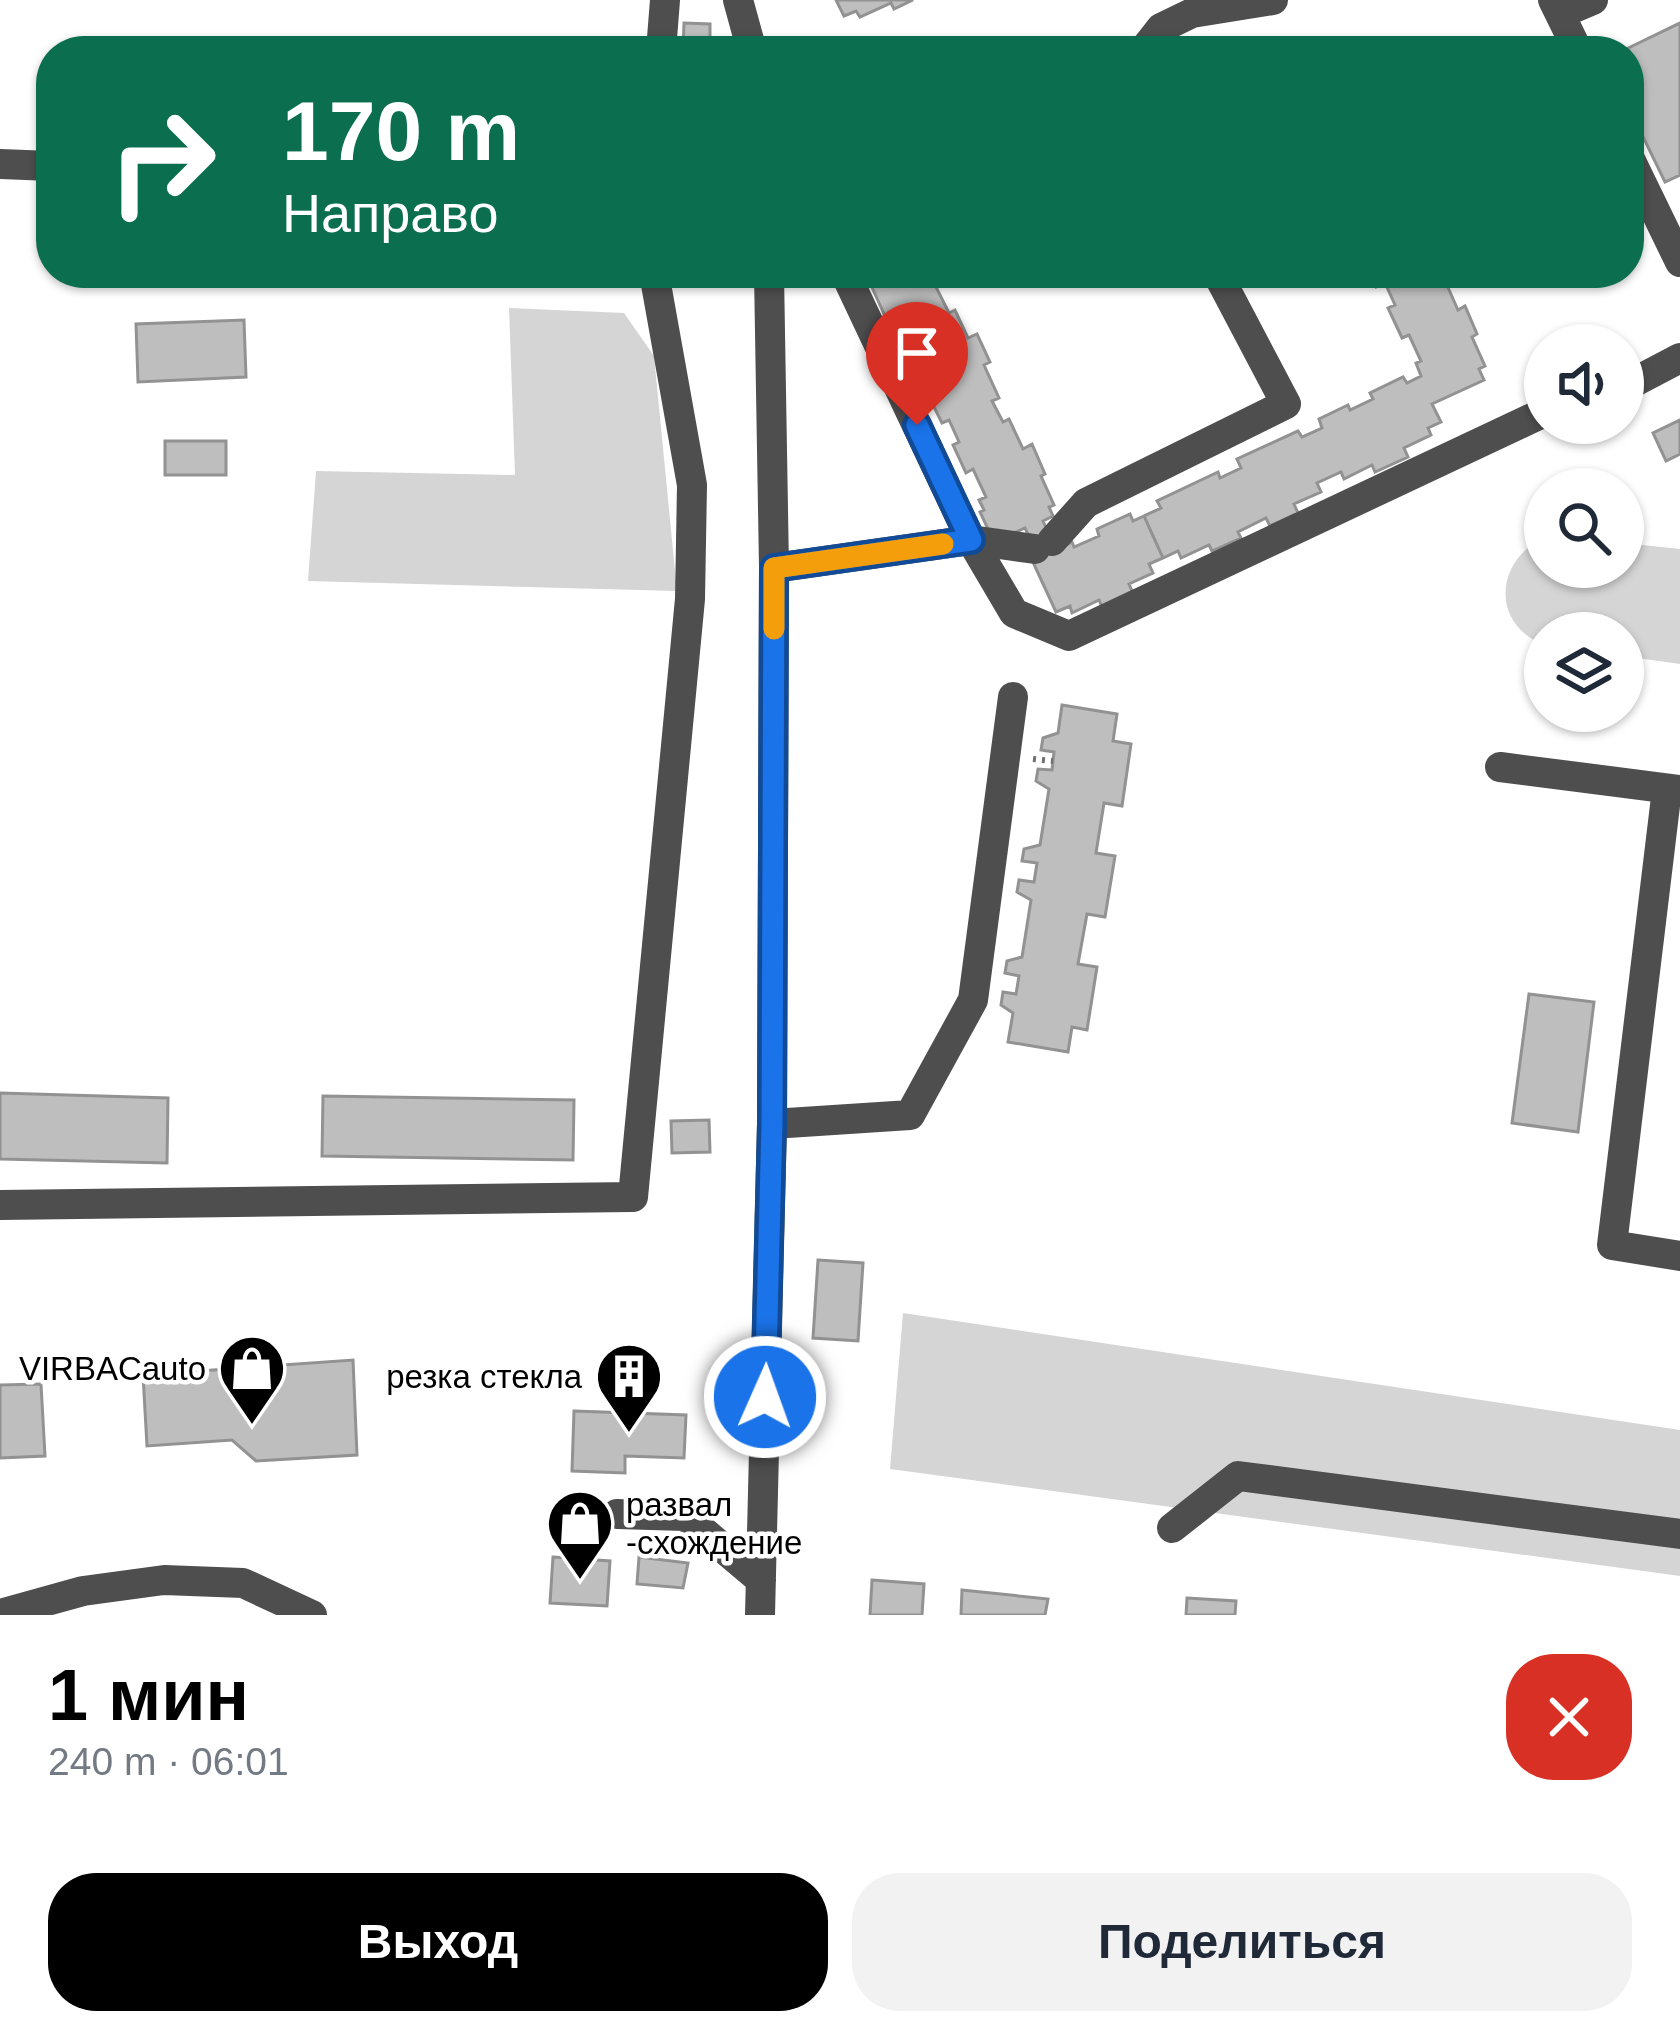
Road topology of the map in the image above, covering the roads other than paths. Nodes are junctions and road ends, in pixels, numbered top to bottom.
1 (665, 0) edge
2 (738, 0) edge
3 (1273, 0) edge
4 (1592, 0) edge
5 (1189, 7) edge
6 (1556, 7) edge
7 (662, 36) edge
8 (748, 36) edge
9 (1155, 36) edge
10 (1570, 36) edge
11 (0, 164) edge
12 (36, 165) edge
13 (1644, 188) edge
14 (1680, 262) edge
15 (658, 288) edge
16 (770, 288) edge
17 (852, 288) edge
18 (1225, 288) edge
19 (1680, 358) edge
20 (1644, 377) edge
21 (1524, 422) edge
22 (971, 540) junction
23 (774, 568) junction
24 (1013, 697) dead end
25 (1500, 767) dead end
26 (1674, 790) edge
27 (772, 1124) junction
28 (0, 1205) edge
29 (1680, 1256) edge
30 (617, 1514) dead end
31 (1172, 1528) dead end
32 (1680, 1534) edge
33 (760, 1580) junction
34 (0, 1614) edge
35 (311, 1615) edge
36 (760, 1615) edge

1 - 7 street
2 - 8 street
3 - 5 street
4 - 6 street
5 - 9 street
6 - 10 street
11 - 12 street
13 - 14 street
15 - 28 street
16 - 23 street
17 - 22 street
18 - 22 street
19 - 20 street
21 - 22 street
22 - 23 street
23 - 27 street
24 - 27 street
25 - 26 street
26 - 29 street
27 - 33 street
30 - 33 street
31 - 32 street
33 - 36 street
34 - 35 street

